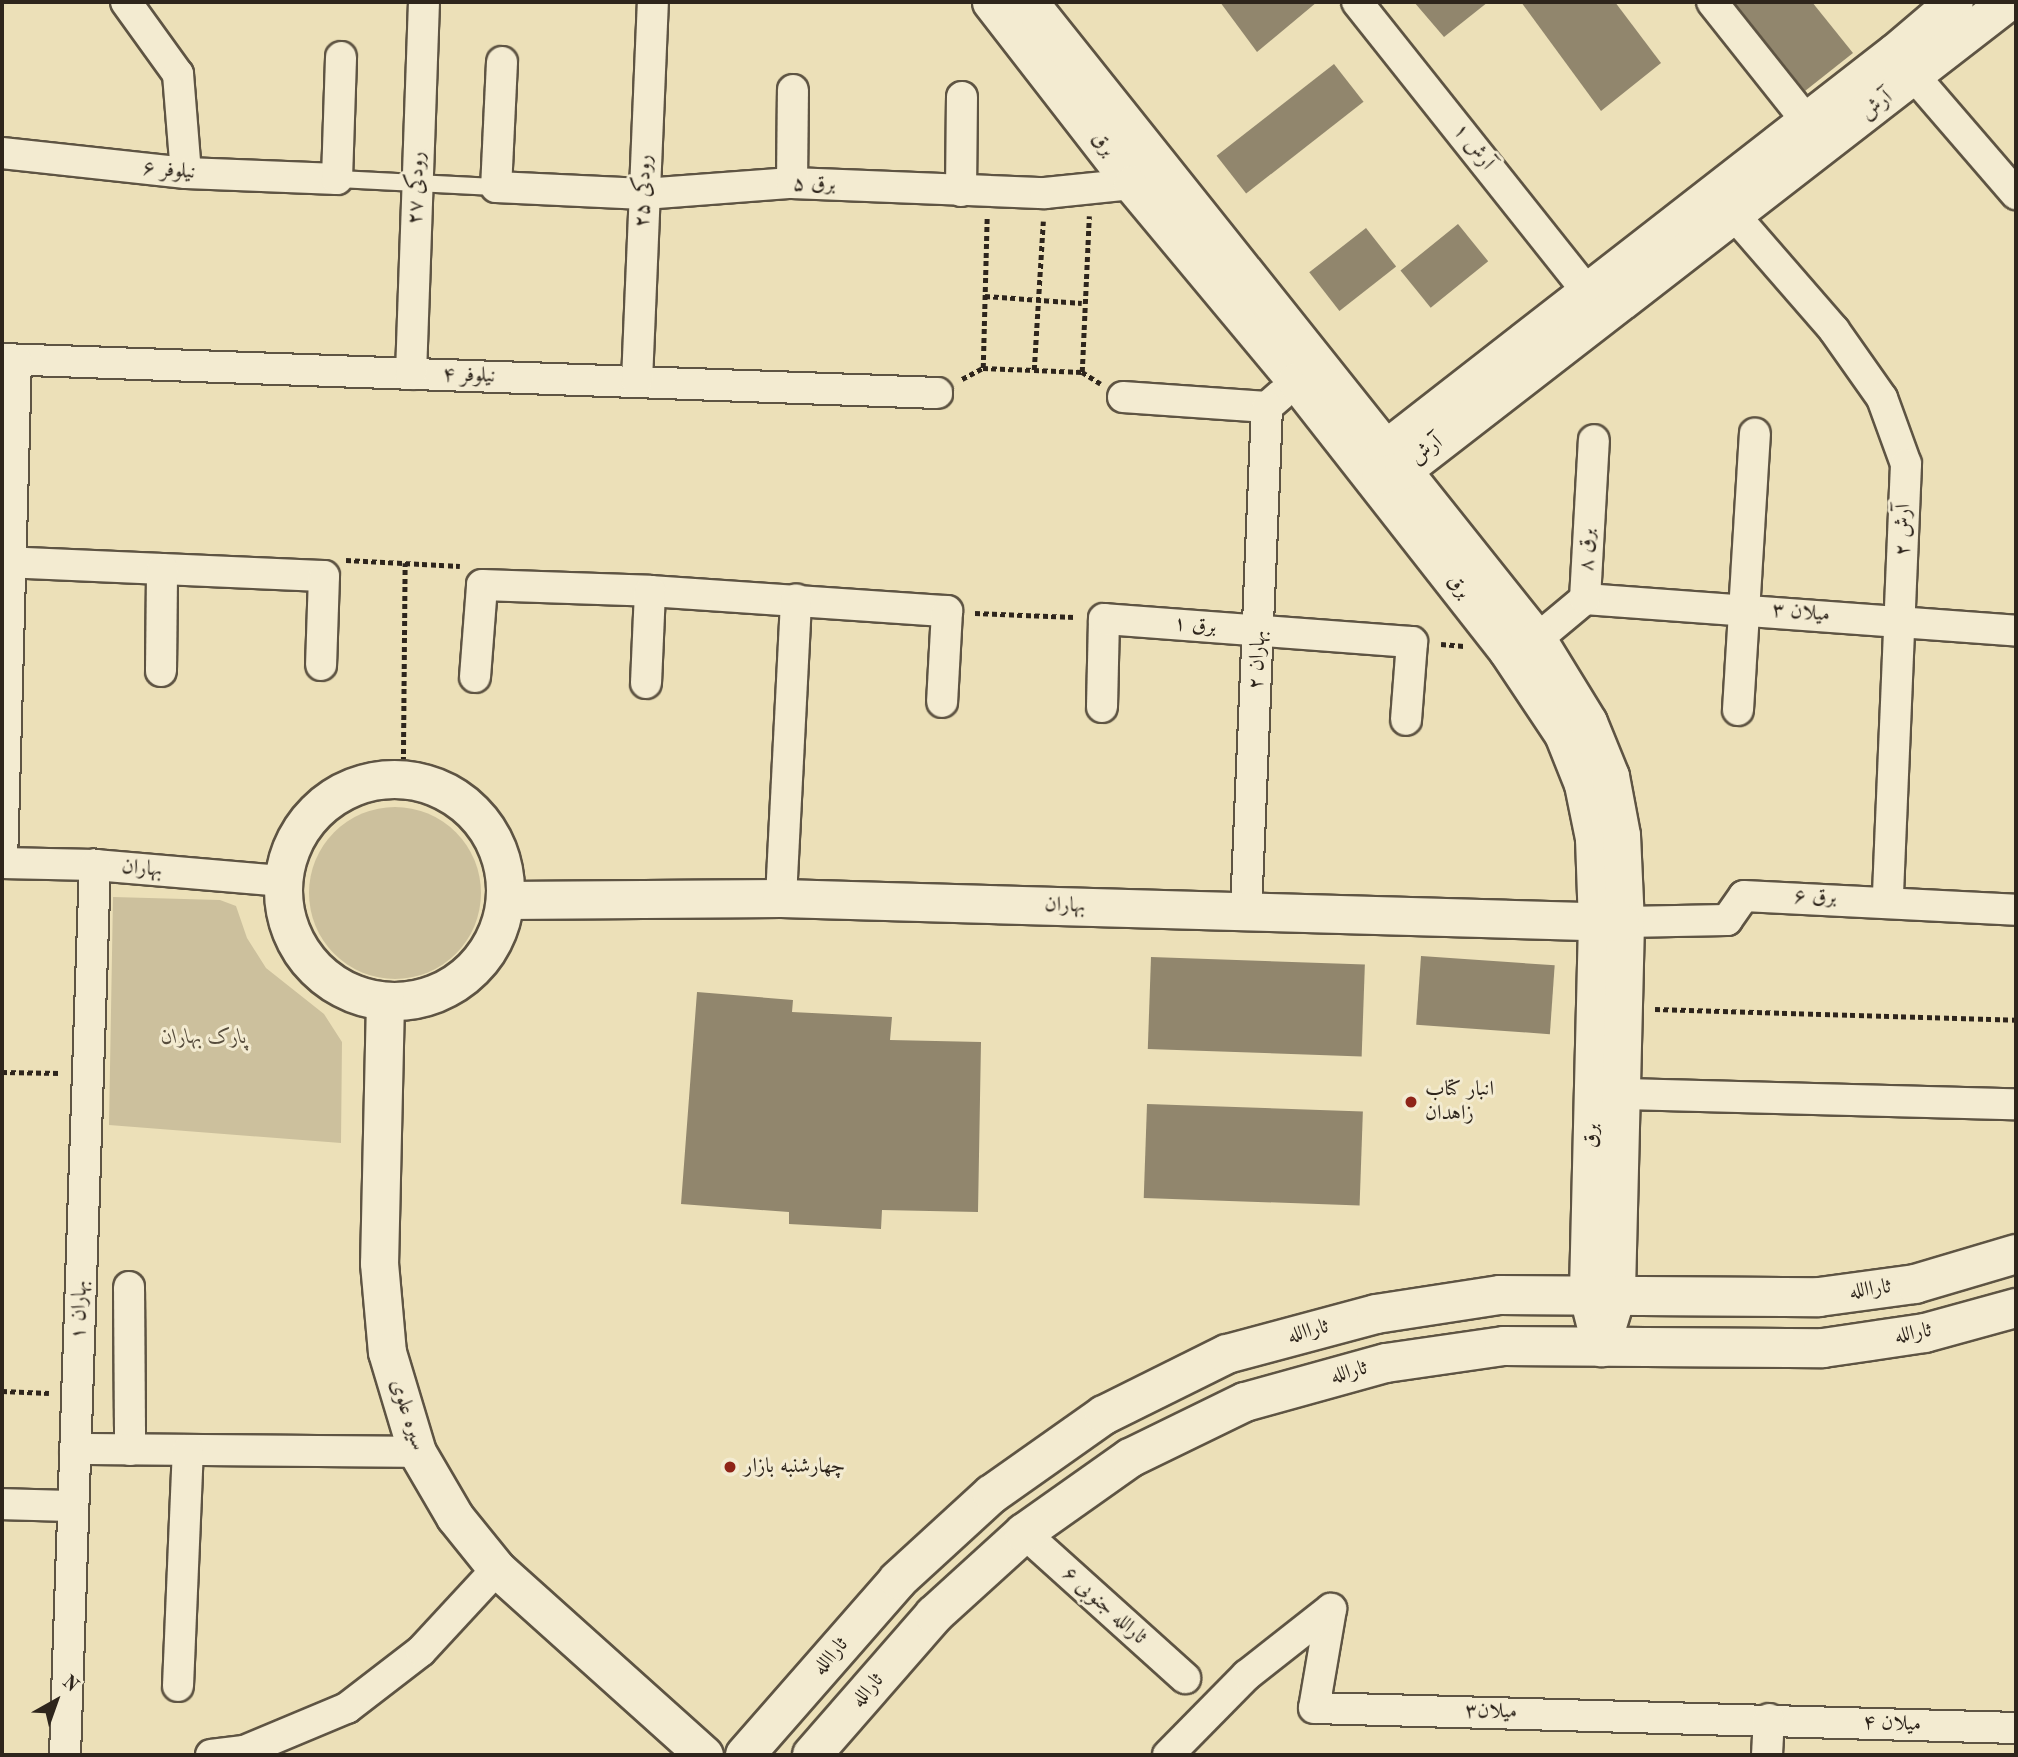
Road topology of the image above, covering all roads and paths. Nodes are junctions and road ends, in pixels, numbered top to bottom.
1 (424, 2) edge
2 (653, 2) edge
3 (991, 2) edge
4 (1029, 2) edge
5 (1357, 2) edge
6 (1712, 2) edge
7 (1954, 2) edge
8 (2007, 2) edge
9 (132, 10) edge
10 (341, 57) dead end
11 (502, 62) dead end
12 (1905, 65) junction
13 (793, 90) dead end
14 (962, 97) dead end
15 (1805, 120) junction
16 (2, 153) edge
17 (186, 173) junction
18 (337, 179) junction
19 (792, 183) junction
20 (1132, 184) junction
21 (416, 185) junction
22 (496, 187) junction
23 (1090, 189) junction
24 (974, 192) junction
25 (1045, 193) junction
26 (644, 194) junction
27 (2016, 194) edge
28 (1725, 204) junction
29 (1588, 292) junction
30 (985, 296) junction
31 (1036, 300) junction
32 (1082, 303) junction
33 (9, 360) edge
34 (983, 368) junction
35 (1034, 370) junction
36 (1082, 372) junction
37 (411, 374) junction
38 (637, 381) junction
39 (1296, 382) junction
40 (937, 393) joint
41 (1123, 397) joint
42 (1267, 408) junction
43 (1755, 434) dead end
44 (1594, 440) dead end
45 (1386, 465) junction
46 (6, 563) edge
47 (405, 563) junction
48 (162, 569) junction
49 (324, 576) junction
50 (482, 585) junction
51 (650, 591) junction
52 (796, 599) junction
53 (1585, 599) junction
54 (1745, 608) junction
55 (947, 611) junction
56 (1104, 619) junction
57 (1902, 622) junction
58 (2016, 631) edge
59 (1259, 632) junction
60 (1537, 639) junction
61 (321, 666) dead end
62 (161, 671) dead end
63 (475, 677) dead end
64 (646, 683) dead end
65 (942, 702) dead end
66 (1102, 707) dead end
67 (1738, 710) dead end
68 (1406, 720) dead end
69 (403, 779) junction
70 (2, 863) edge
71 (95, 865) junction
72 (283, 881) junction
73 (781, 898) junction
74 (505, 900) junction
75 (1888, 900) junction
76 (2016, 910) edge
77 (1246, 911) junction
78 (1611, 922) junction
79 (385, 1001) junction
80 (1623, 1008) junction
81 (2016, 1020) edge
82 (2, 1072) edge
83 (88, 1074) junction
84 (1621, 1094) junction
85 (2016, 1104) edge
86 (2016, 1254) edge
87 (129, 1287) dead end
88 (1602, 1296) junction
89 (2016, 1308) edge
90 (1601, 1346) junction
91 (2, 1391) edge
92 (77, 1394) junction
93 (75, 1449) junction
94 (130, 1450) junction
95 (188, 1450) junction
96 (417, 1452) junction
97 (2, 1504) edge
98 (74, 1507) junction
99 (1024, 1533) junction
100 (497, 1569) junction
101 (1185, 1678) dead end
102 (178, 1686) dead end
103 (1769, 1719) junction
104 (2016, 1728) edge
105 (65, 1755) edge
106 (211, 1755) edge
107 (704, 1755) edge
108 (745, 1755) edge
109 (812, 1755) edge
110 (1168, 1755) edge
111 (1767, 1755) edge

1 - 21 street, رودکی ۲۷
2 - 26 street, رودکی ۲۵
3 - 20 street, برق
4 - 45 street, برق
5 - 29 street, آرش ۱
6 - 15 street
7 - 12 street, آرش
8 - 12 street, آرش
9 - 17 street
10 - 18 street
11 - 22 street
12 - 15 street, آرش
12 - 27 street
12 - 28 street, آرش
13 - 19 street
14 - 24 street
15 - 28 street, آرش
16 - 17 street, نیلوفر ۶
17 - 18 street, نیلوفر ۶
18 - 21 lane
19 - 24 street, برق ۵
19 - 26 street, برق ۵
20 - 23 street, برق ۵
20 - 39 street, برق
21 - 22 lane
21 - 37 street, رودکی ۲۷
22 - 26 street, برق ۵
23 - 25 street, برق ۵
23 - 32 path
24 - 25 street, برق ۵
24 - 30 path
25 - 31 path
26 - 38 street, رودکی ۲۵
28 - 29 street, آرش
28 - 45 street, آرش
28 - 57 street, آرش ۲
29 - 45 street, آرش
30 - 31 path
30 - 34 path
31 - 32 path
31 - 35 path
32 - 36 path
33 - 37 street, نیلوفر ۴
33 - 46 street
34 - 35 path
34 - 40 path
35 - 36 path
36 - 41 path
37 - 38 street, نیلوفر ۴
38 - 40 street, نیلوفر ۴
39 - 42 street
39 - 45 street, برق
41 - 42 street
42 - 59 street, بهاران ۲
43 - 54 street
44 - 53 street, برق ۸
45 - 60 street, برق
45 - 78 street, برق
46 - 48 street
46 - 70 street
47 - 49 path
47 - 50 path
47 - 69 path
48 - 49 street
48 - 62 street
49 - 61 street
50 - 51 street
50 - 63 street
51 - 52 street
51 - 64 street
52 - 55 street
52 - 73 street
53 - 54 street, میلان ۳
53 - 60 street, برق ۸
54 - 57 street, میلان ۳
54 - 67 street
55 - 56 path
55 - 65 street
56 - 59 street, برق ۱
56 - 66 street
57 - 58 street, میلان ۳
57 - 75 street, آرش ۲
59 - 68 street, برق ۱
59 - 77 street, بهاران ۲
60 - 78 street, برق
69 - 72 street
69 - 74 street
70 - 71 street, بهاران
71 - 72 street, بهاران
71 - 83 street, بهاران ۱
72 - 79 street
73 - 74 street, بهاران
73 - 77 street, بهاران
74 - 79 street
75 - 76 street, برق ۶
75 - 78 street, برق ۶
77 - 78 street, بهاران
78 - 80 street, برق
78 - 88 street, برق
79 - 96 street, سیره علوی
80 - 81 path
80 - 84 street, برق
82 - 83 path
83 - 92 street, بهاران ۱
84 - 85 street
84 - 88 street, برق
86 - 88 main road, ثاراالله
87 - 94 street
88 - 90 street
88 - 108 main road, ثاراالله
89 - 90 main road, ثارالله
90 - 99 main road, ثارالله
91 - 92 path
92 - 93 street, بهاران ۱
93 - 94 street
93 - 98 street, بهاران ۱
94 - 95 street
95 - 96 street
95 - 102 street
96 - 100 street, سیره علوی
97 - 98 street
98 - 105 street, بهاران ۱
99 - 101 street, ثارالله جنوبی ۶
99 - 109 main road, ثارالله
100 - 106 street
100 - 107 street, سیره علوی
103 - 104 street, میلان ۴
103 - 110 street, میلان۳
103 - 111 street

